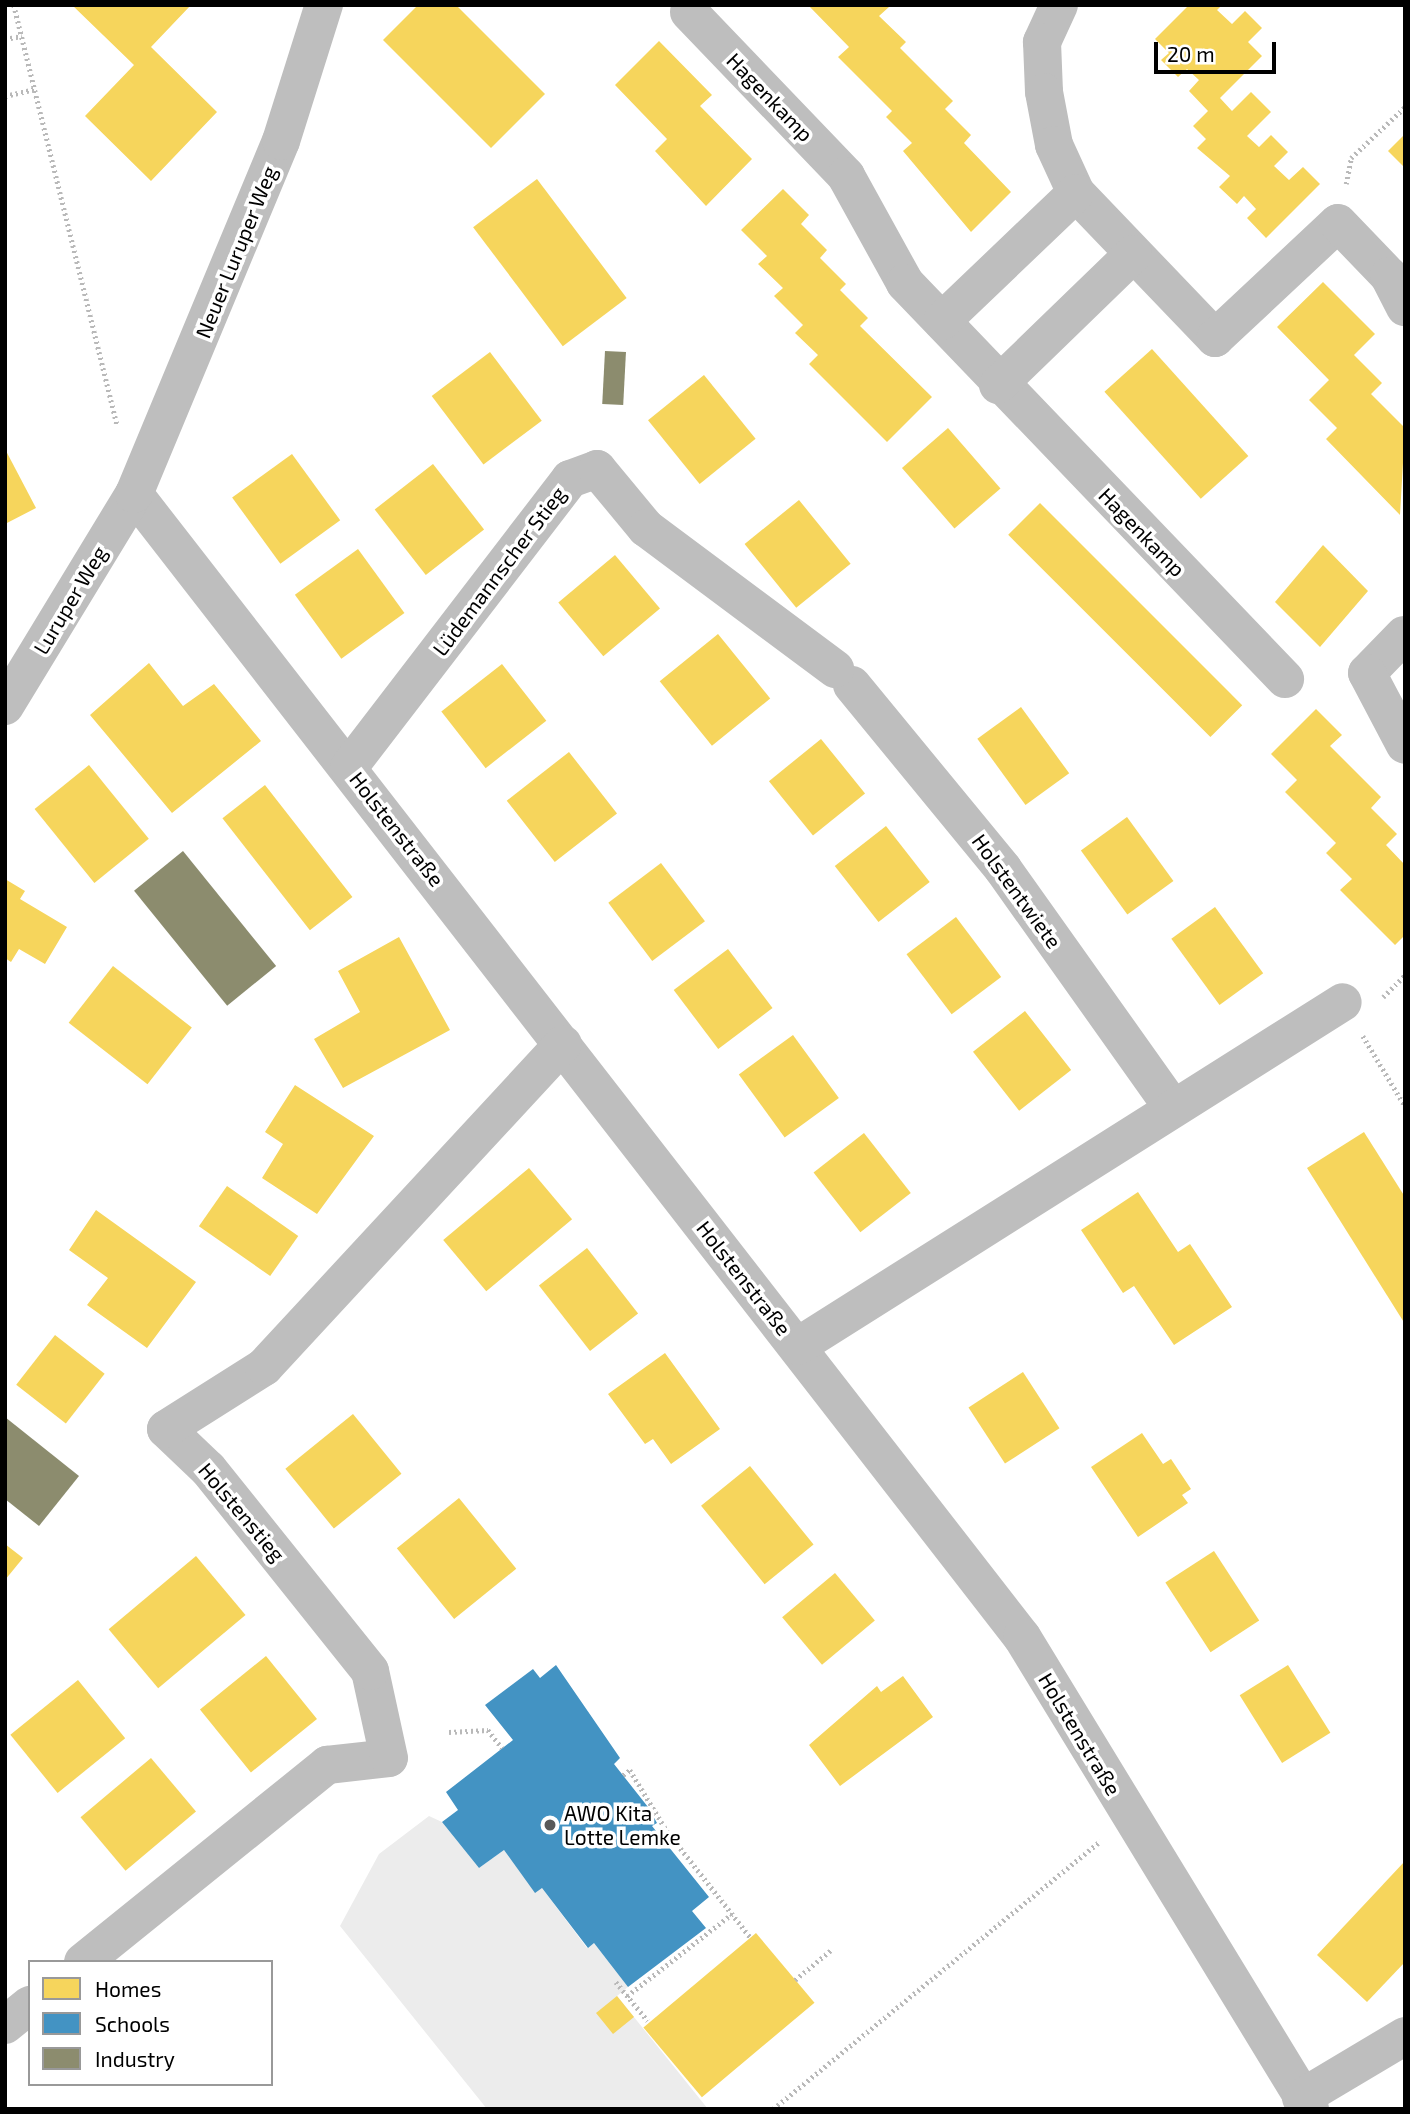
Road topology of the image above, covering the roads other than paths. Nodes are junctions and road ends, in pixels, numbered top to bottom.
1 (324, 5) edge
2 (1059, 5) edge
3 (690, 12) dead end
4 (1076, 193) junction
5 (1133, 254) junction
6 (1405, 307) edge
7 (942, 321) junction
8 (998, 384) junction
9 (134, 494) junction
10 (1405, 635) edge
11 (844, 677) joint
12 (1285, 679) dead end
13 (5, 706) edge
14 (1405, 745) edge
15 (349, 767) junction
16 (1343, 1002) road end
17 (563, 1044) junction
18 (1171, 1105) junction
19 (798, 1346) junction
20 (85, 1960) edge
21 (28, 2007) edge
22 (5, 2025) edge
23 (1405, 2036) edge
24 (1306, 2103) edge

1 - 9 street, Neuer Luruper Weg
2 - 4 street
3 - 7 street, Hagenkamp
4 - 5 street
4 - 7 street
5 - 6 street
5 - 8 street
7 - 8 street, Hagenkamp
8 - 12 street, Hagenkamp
9 - 13 street, Luruper Weg
9 - 15 street, Holstenstraße
10 - 14 street
11 - 15 street, Lüdemannscher Stieg
11 - 18 street, Holstentwiete
15 - 17 street, Holstenstraße
16 - 18 street
17 - 19 street, Holstenstraße
17 - 20 street, Holstenstieg
18 - 19 street
19 - 24 street, Holstenstraße
21 - 22 street
23 - 24 street, Holstenstraße

